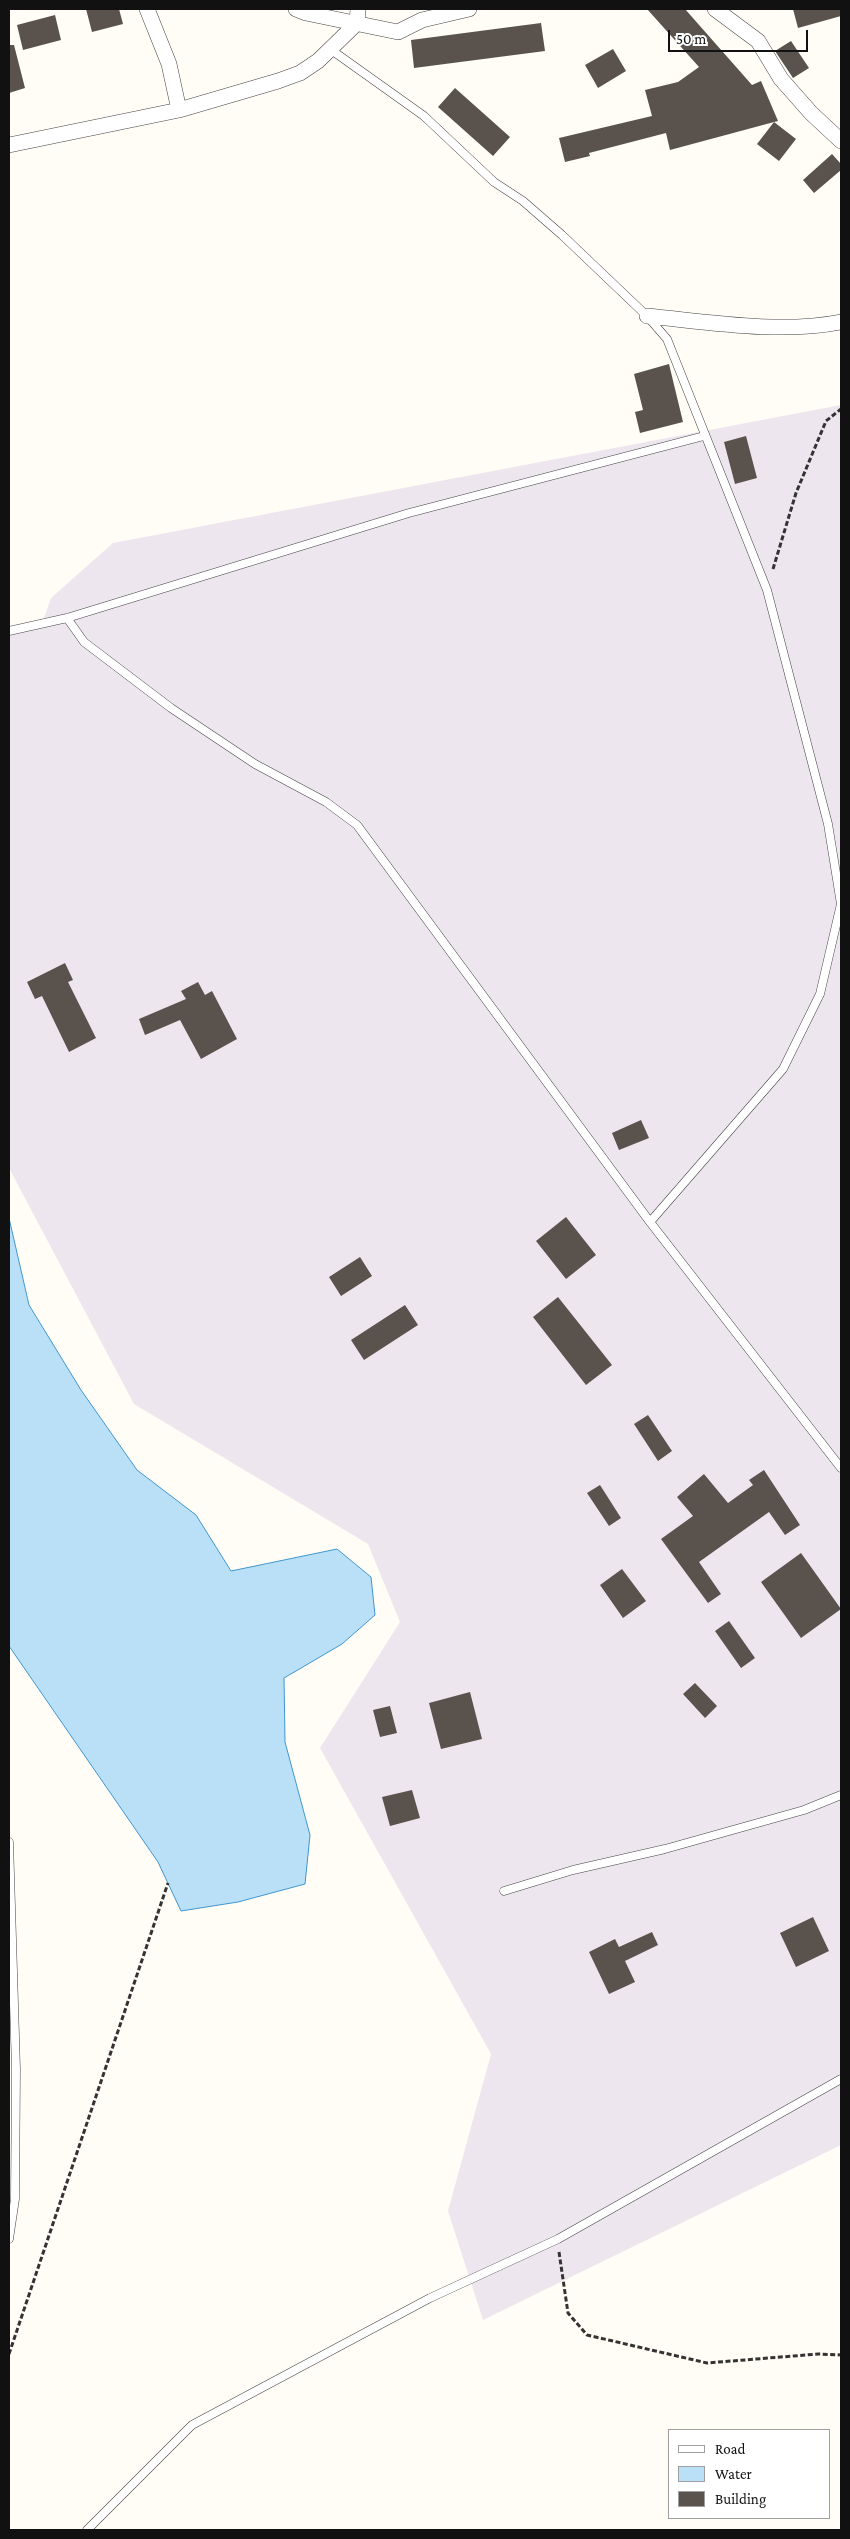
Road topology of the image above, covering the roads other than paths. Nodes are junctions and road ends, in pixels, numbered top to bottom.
1 (147, 9) edge
2 (296, 9) edge
3 (469, 9) edge
4 (715, 9) edge
5 (358, 16) edge
6 (330, 49) junction
7 (179, 110) junction
8 (841, 141) edge
9 (9, 145) edge
10 (647, 316) junction
11 (841, 322) edge
12 (704, 436) junction
13 (67, 618) junction
14 (9, 631) edge
15 (650, 1222) junction
16 (841, 1468) edge
17 (841, 1795) edge
18 (9, 1842) edge
19 (504, 1891) dead end
20 (841, 2079) edge
21 (9, 2238) edge
22 (87, 2530) edge

1 - 7 street
2 - 5 street
3 - 5 street
4 - 8 street
5 - 6 street
6 - 7 street
6 - 10 lane
7 - 9 street
10 - 11 street
10 - 12 lane
12 - 13 lane
12 - 15 lane
13 - 14 lane
13 - 15 lane
15 - 16 lane
17 - 19 lane
18 - 21 lane
20 - 22 lane

